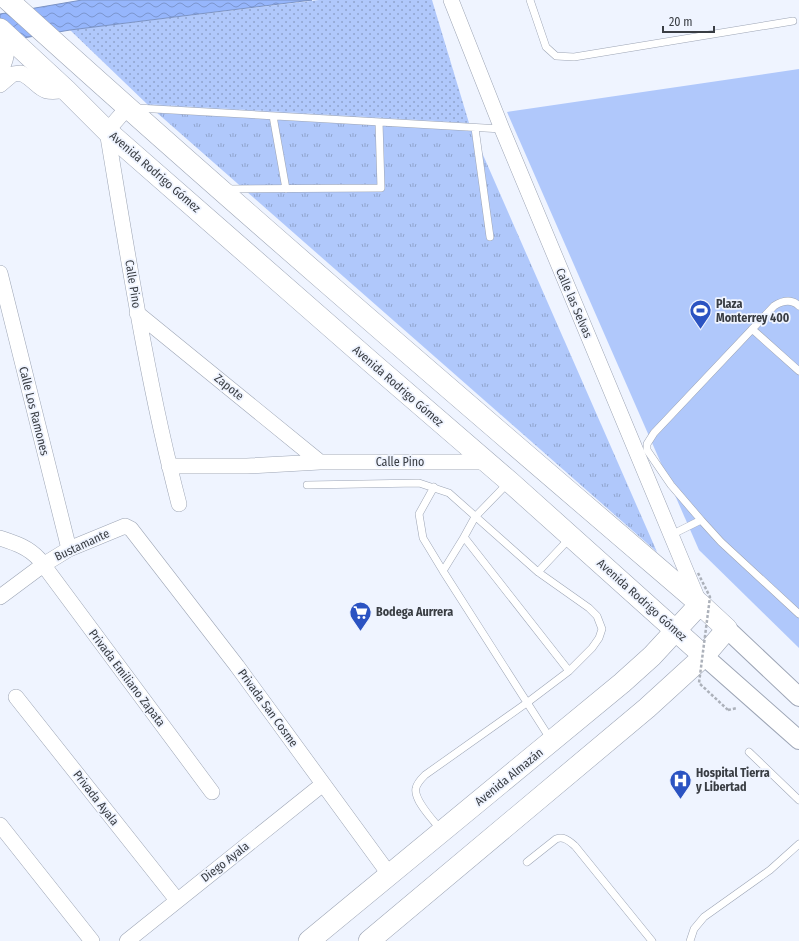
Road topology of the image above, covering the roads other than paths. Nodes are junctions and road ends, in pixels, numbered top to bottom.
1 (8, 0) edge
2 (451, 0) edge
3 (530, 0) edge
4 (793, 21) dead end
5 (4, 32) edge
6 (0, 70) edge
7 (0, 85) edge
8 (66, 90) junction
9 (127, 108) junction
10 (273, 116) junction
11 (379, 122) junction
12 (475, 128) junction
13 (502, 129) junction
14 (107, 131) junction
15 (220, 189) junction
16 (286, 189) junction
17 (490, 237) dead end
18 (0, 272) edge
19 (2, 291) edge
20 (799, 306) edge
21 (137, 313) junction
22 (752, 329) junction
23 (799, 371) edge
24 (642, 448) junction
25 (320, 462) junction
26 (487, 462) junction
27 (169, 466) junction
28 (510, 482) junction
29 (306, 485) dead end
30 (434, 487) junction
31 (179, 504) dead end
32 (475, 517) junction
33 (701, 520) junction
34 (671, 535) junction
35 (464, 537) junction
36 (571, 537) junction
37 (0, 538) edge
38 (144, 544) joint
39 (68, 549) junction
40 (42, 565) junction
41 (443, 571) junction
42 (538, 572) junction
43 (0, 597) edge
44 (700, 604) junction
45 (799, 614) edge
46 (727, 629) junction
47 (676, 631) junction
48 (704, 656) junction
49 (569, 671) junction
50 (16, 697) dead end
51 (799, 697) edge
52 (528, 702) junction
53 (799, 740) edge
54 (552, 742) junction
55 (749, 752) dead end
56 (323, 784) junction
57 (212, 792) dead end
58 (799, 800) edge
59 (0, 825) edge
60 (443, 832) junction
61 (799, 844) edge
62 (527, 862) dead end
63 (389, 874) junction
64 (177, 900) junction
65 (92, 941) edge
66 (127, 941) edge
67 (309, 941) edge
68 (369, 941) edge
69 (652, 941) edge
70 (690, 941) edge

1 - 9 main road
2 - 13 street, Calle las Selvas
3 - 4 lane
5 - 6 street
5 - 8 main road, Avenida Rodrigo Gómez
7 - 8 street
8 - 14 main road, Avenida Rodrigo Gómez
9 - 10 lane
9 - 14 street
9 - 15 main road
10 - 11 lane
10 - 16 lane
11 - 12 lane
11 - 16 lane
12 - 13 lane
12 - 17 lane
13 - 24 street, Calle las Selvas
14 - 21 street, Calle Pino
14 - 26 main road, Avenida Rodrigo Gómez
15 - 16 lane
15 - 44 main road
18 - 19 street, Calle Los Ramones
19 - 39 street, Calle Los Ramones
20 - 22 lane
21 - 25 street, Zapote
21 - 27 street, Calle Pino
22 - 23 lane
22 - 24 lane
24 - 33 lane
24 - 34 street, Calle las Selvas
25 - 26 street, Calle Pino
25 - 27 street, Calle Pino
26 - 28 main road, Avenida Rodrigo Gómez
27 - 31 street, Calle Pino
28 - 32 lane
28 - 36 main road, Avenida Rodrigo Gómez
29 - 30 lane
30 - 32 lane
30 - 41 lane
32 - 35 lane
32 - 42 lane
33 - 34 lane
33 - 45 lane
34 - 44 street, Calle las Selvas
35 - 41 lane
35 - 49 lane
36 - 42 lane
36 - 47 main road, Avenida Rodrigo Gómez
37 - 40 street, Privada Emiliano Zapata
38 - 39 street, Bustamante
38 - 56 street, Privada San Cosme
39 - 40 street, Bustamante
40 - 43 street, Bustamante
40 - 57 street, Privada Emiliano Zapata
41 - 52 lane
42 - 49 lane
44 - 46 main road
44 - 47 main road, Avenida Almazán
46 - 48 main road
46 - 51 street
47 - 48 main road, Avenida Rodrigo Gómez
47 - 54 main road, Avenida Almazán
48 - 53 street, Avenida Rodrigo Gómez
48 - 68 main road
49 - 52 lane
50 - 64 street, Privada Ayala
52 - 54 lane
52 - 60 lane
54 - 60 main road, Avenida Almazán
55 - 58 lane
56 - 63 street, Privada San Cosme
56 - 64 street, Diego Ayala
59 - 65 street
60 - 63 main road, Avenida Almazán
61 - 70 lane
62 - 69 lane
63 - 67 main road, Avenida Almazán
64 - 66 street, Diego Ayala

